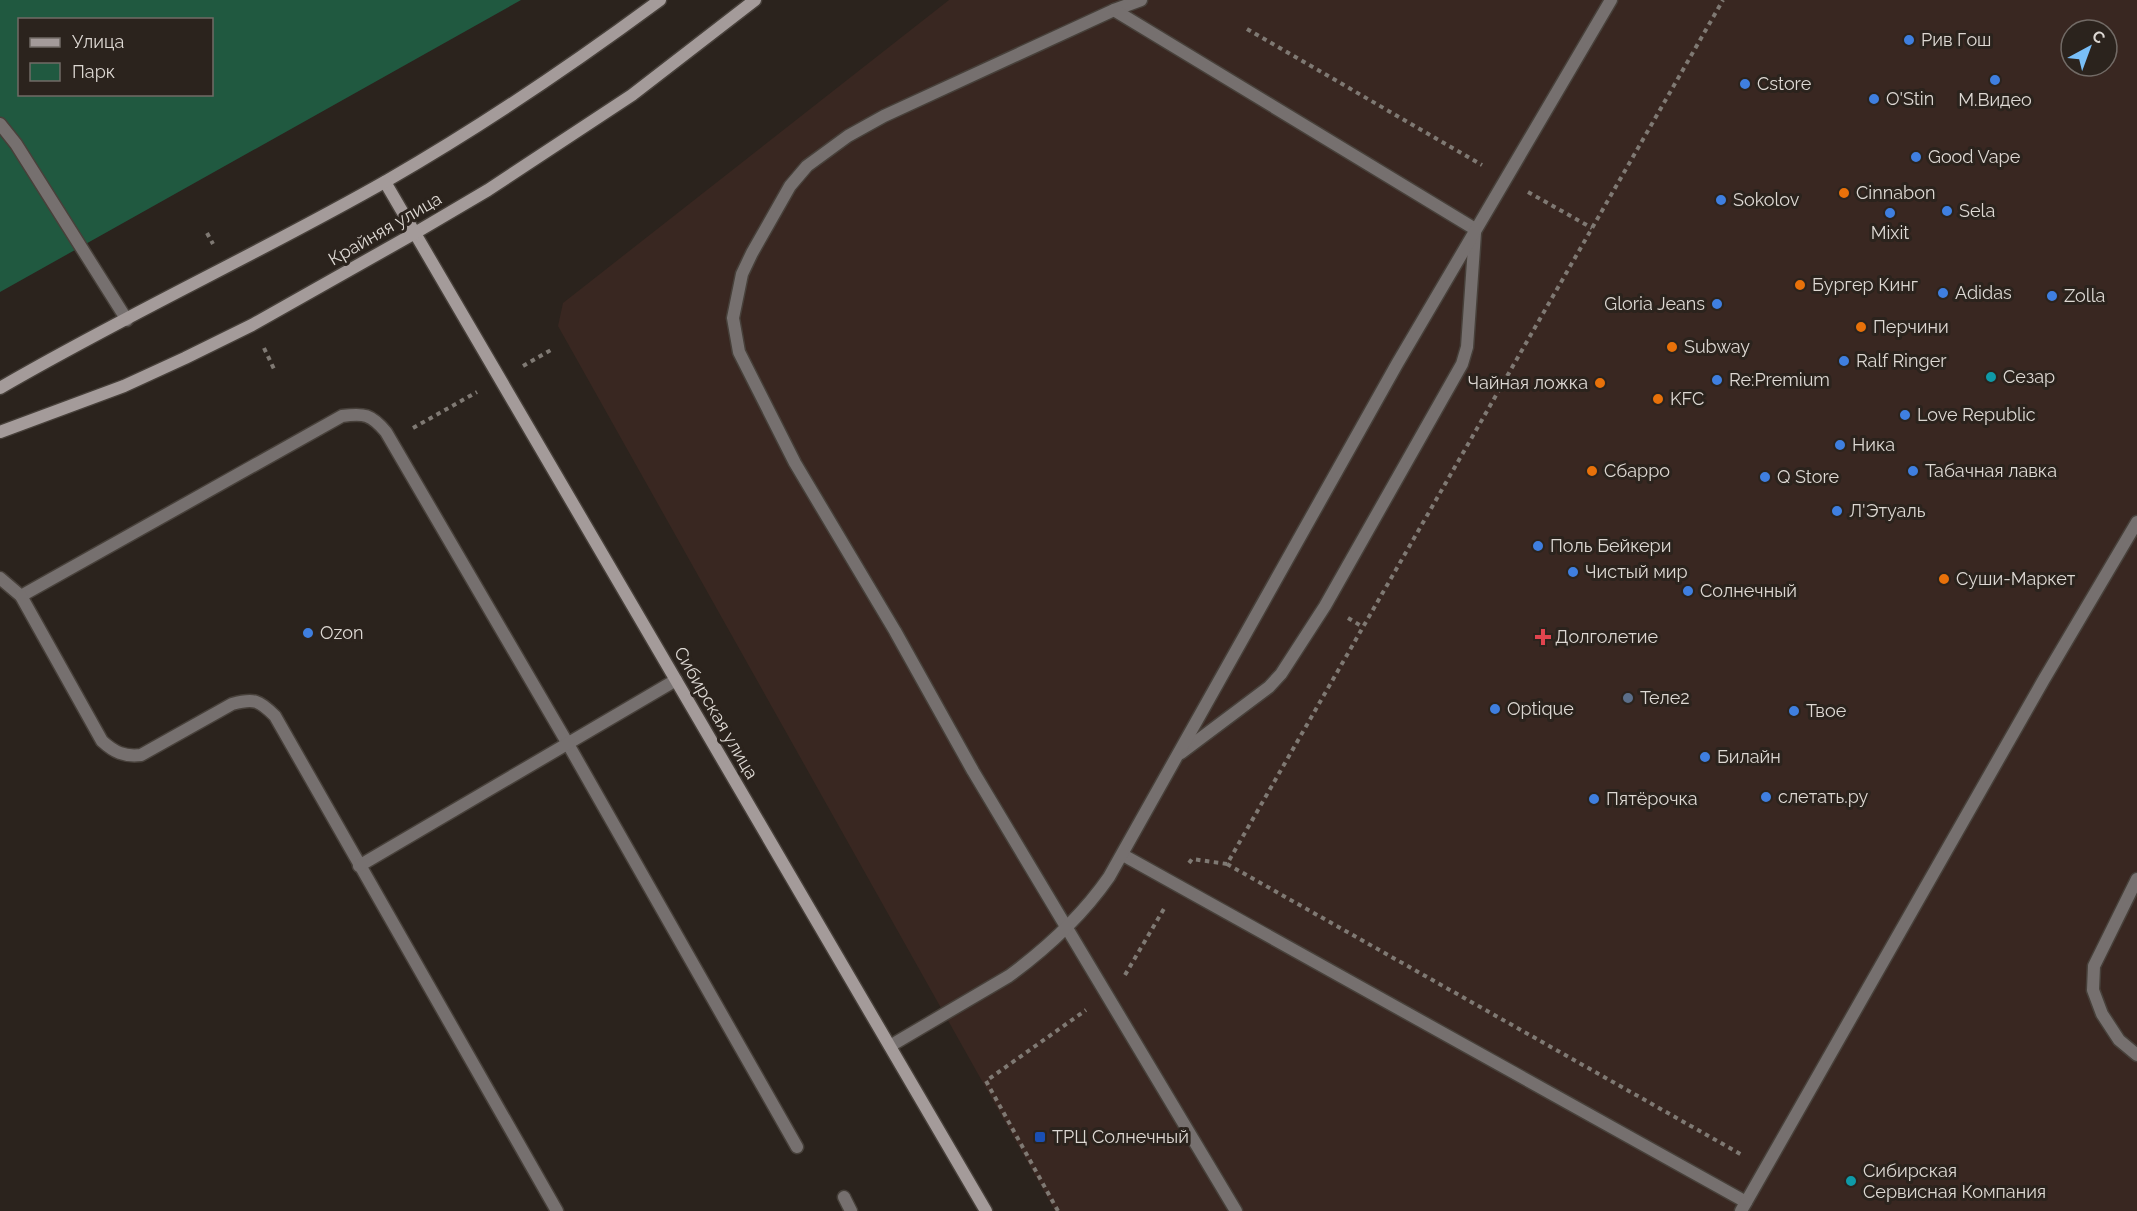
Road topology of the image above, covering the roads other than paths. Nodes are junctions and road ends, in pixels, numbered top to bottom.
1 (660, 0) edge
2 (755, 0) edge
3 (1141, 0) edge
4 (1611, 0) edge
5 (1114, 10) junction
6 (0, 124) edge
7 (386, 182) junction
8 (1475, 229) junction
9 (415, 233) junction
10 (127, 320) junction
11 (0, 388) edge
12 (0, 432) edge
13 (2137, 522) edge
14 (0, 578) edge
15 (21, 596) junction
16 (675, 680) junction
17 (568, 744) junction
18 (1178, 755) junction
19 (1123, 855) junction
20 (359, 866) junction
21 (2137, 879) edge
22 (1066, 927) junction
23 (890, 1046) junction
24 (2137, 1055) edge
25 (797, 1147) dead end
26 (844, 1197) dead end
27 (1744, 1206) edge
28 (557, 1211) edge
29 (851, 1211) edge
30 (986, 1211) edge
31 (1236, 1211) edge

1 - 7 main road
2 - 9 main road, Крайняя улица
3 - 5 lane
4 - 8 lane
5 - 8 lane
5 - 22 lane
6 - 10 lane
7 - 9 main road, Сибирская улица
7 - 10 main road
8 - 18 lane
8 - 18 lane
9 - 12 main road, Крайняя улица
9 - 16 main road, Сибирская улица
10 - 11 main road
13 - 27 lane
14 - 15 lane
15 - 17 lane
15 - 20 lane
16 - 17 lane
16 - 23 main road, Сибирская улица
17 - 20 lane
17 - 25 lane
18 - 19 lane
19 - 22 lane
19 - 27 lane
20 - 28 lane
21 - 24 lane
22 - 23 lane
22 - 31 lane
23 - 30 main road, Сибирская улица
26 - 29 lane

